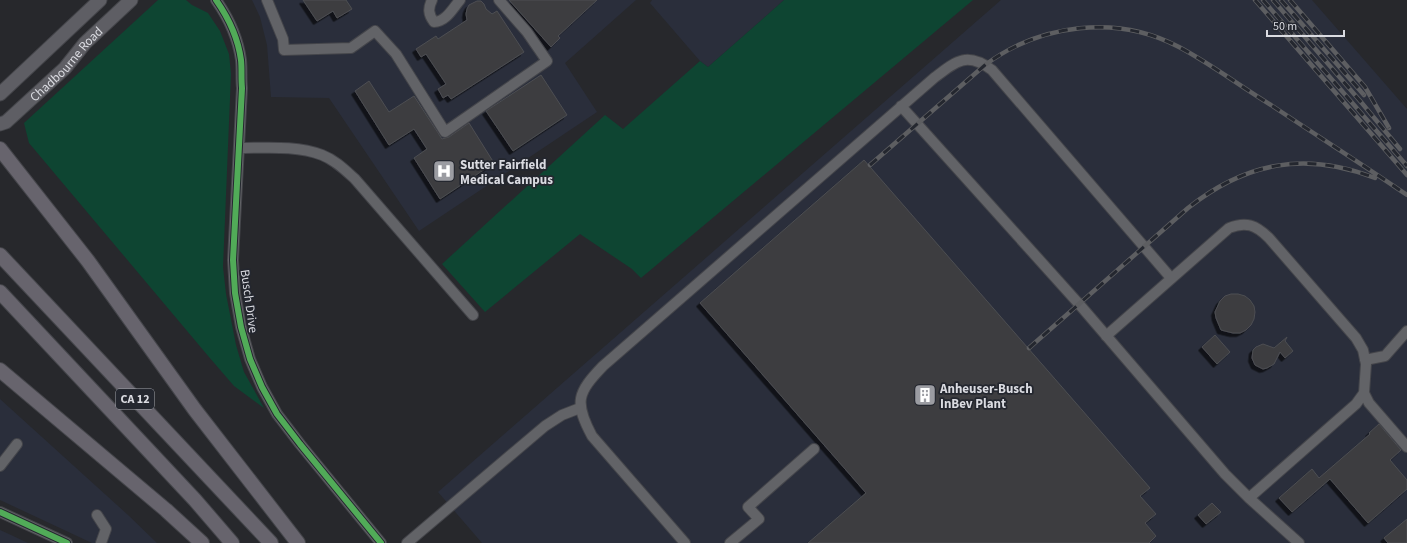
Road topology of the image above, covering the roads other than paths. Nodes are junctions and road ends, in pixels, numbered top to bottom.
1 (100, 0) edge
2 (131, 0) edge
3 (216, 0) edge
4 (267, 0) edge
5 (432, 0) edge
6 (460, 0) edge
7 (498, 0) edge
8 (0, 94) edge
9 (901, 106) junction
10 (0, 124) edge
11 (0, 148) edge
12 (239, 148) junction
13 (0, 255) edge
14 (1171, 278) junction
15 (0, 292) edge
16 (472, 315) dead end
17 (1407, 332) edge
18 (1106, 336) junction
19 (1365, 360) junction
20 (0, 370) edge
21 (1364, 392) junction
22 (580, 408) junction
23 (17, 444) dead end
24 (1407, 447) edge
25 (814, 449) dead end
26 (0, 466) edge
27 (1249, 498) junction
28 (0, 512) edge
29 (97, 516) dead end
30 (47, 539) edge
31 (67, 543) edge
32 (101, 543) edge
33 (202, 543) edge
34 (232, 543) edge
35 (271, 543) edge
36 (298, 543) edge
37 (381, 543) edge
38 (407, 543) edge
39 (685, 543) edge
40 (730, 543) edge
41 (1300, 543) edge

1 - 8 main road, Chadbourne Road
2 - 10 main road, Chadbourne Road
3 - 12 street, Busch Drive
4 - 7 street
5 - 6 street
9 - 14 street
9 - 18 street
9 - 22 street
11 - 36 highway
12 - 16 street
12 - 37 street, Busch Drive
13 - 35 highway, CA 12
14 - 18 street
14 - 19 street
15 - 34 highway, CA 12
17 - 19 street
18 - 27 street
19 - 21 street
20 - 33 highway
21 - 24 street
21 - 27 street
22 - 38 street
22 - 39 street
23 - 26 street
25 - 40 street
27 - 41 street
28 - 30 street
29 - 32 street
30 - 31 street

